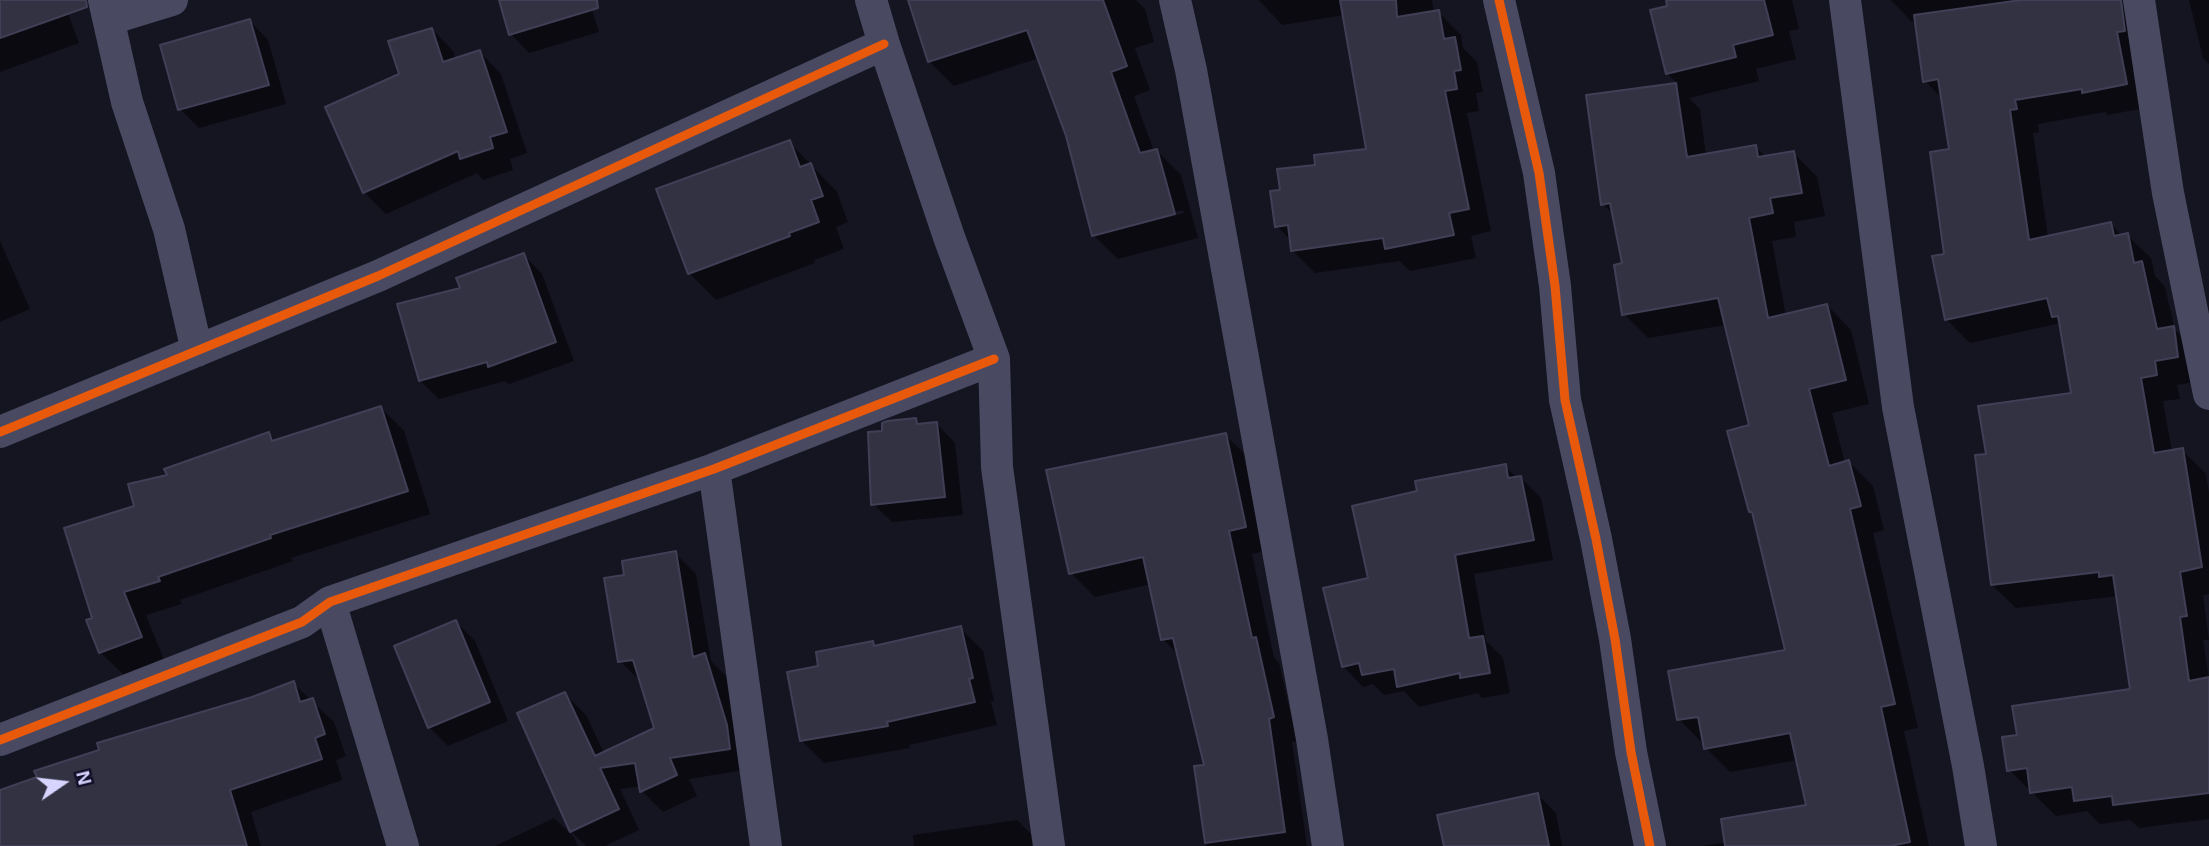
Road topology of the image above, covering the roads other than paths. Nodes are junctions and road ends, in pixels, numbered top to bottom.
1 (172, 0) edge
2 (871, 0) edge
3 (1175, 0) edge
4 (1499, 0) edge
5 (1845, 0) edge
6 (2138, 0) edge
7 (107, 10) edge
8 (884, 44) junction
9 (197, 351) junction
10 (994, 359) junction
11 (2209, 394) edge
12 (0, 432) edge
13 (714, 469) junction
14 (330, 602) junction
15 (0, 740) edge
16 (402, 846) edge
17 (766, 846) edge
18 (1049, 846) edge
19 (1328, 846) edge
20 (1650, 846) edge
21 (1981, 846) edge

1 - 7 street
2 - 8 street
3 - 19 street
4 - 20 street
5 - 21 street
6 - 11 street
7 - 9 street
8 - 9 street
8 - 10 street
9 - 12 street
10 - 13 street
10 - 18 street
13 - 14 street
13 - 17 street
14 - 15 street
14 - 16 street

